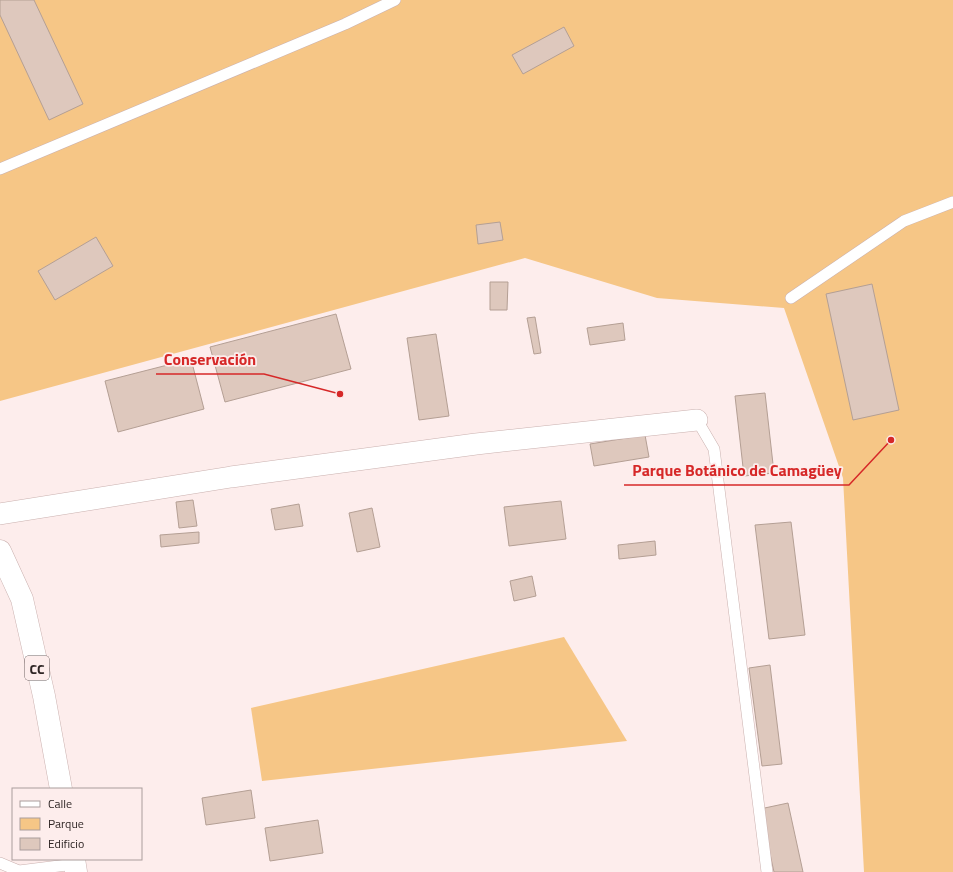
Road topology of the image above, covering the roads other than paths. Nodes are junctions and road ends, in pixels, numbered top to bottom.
1 (395, 0) edge
2 (0, 169) edge
3 (953, 202) edge
4 (791, 298) dead end
5 (697, 420) joint
6 (0, 514) edge
7 (0, 550) edge
8 (61, 788) edge
9 (0, 863) edge
10 (75, 865) edge
11 (18, 871) edge
12 (767, 872) edge

1 - 2 lane
3 - 4 lane
5 - 6 street
5 - 12 lane
7 - 8 main road, CC
9 - 11 lane
10 - 11 lane

